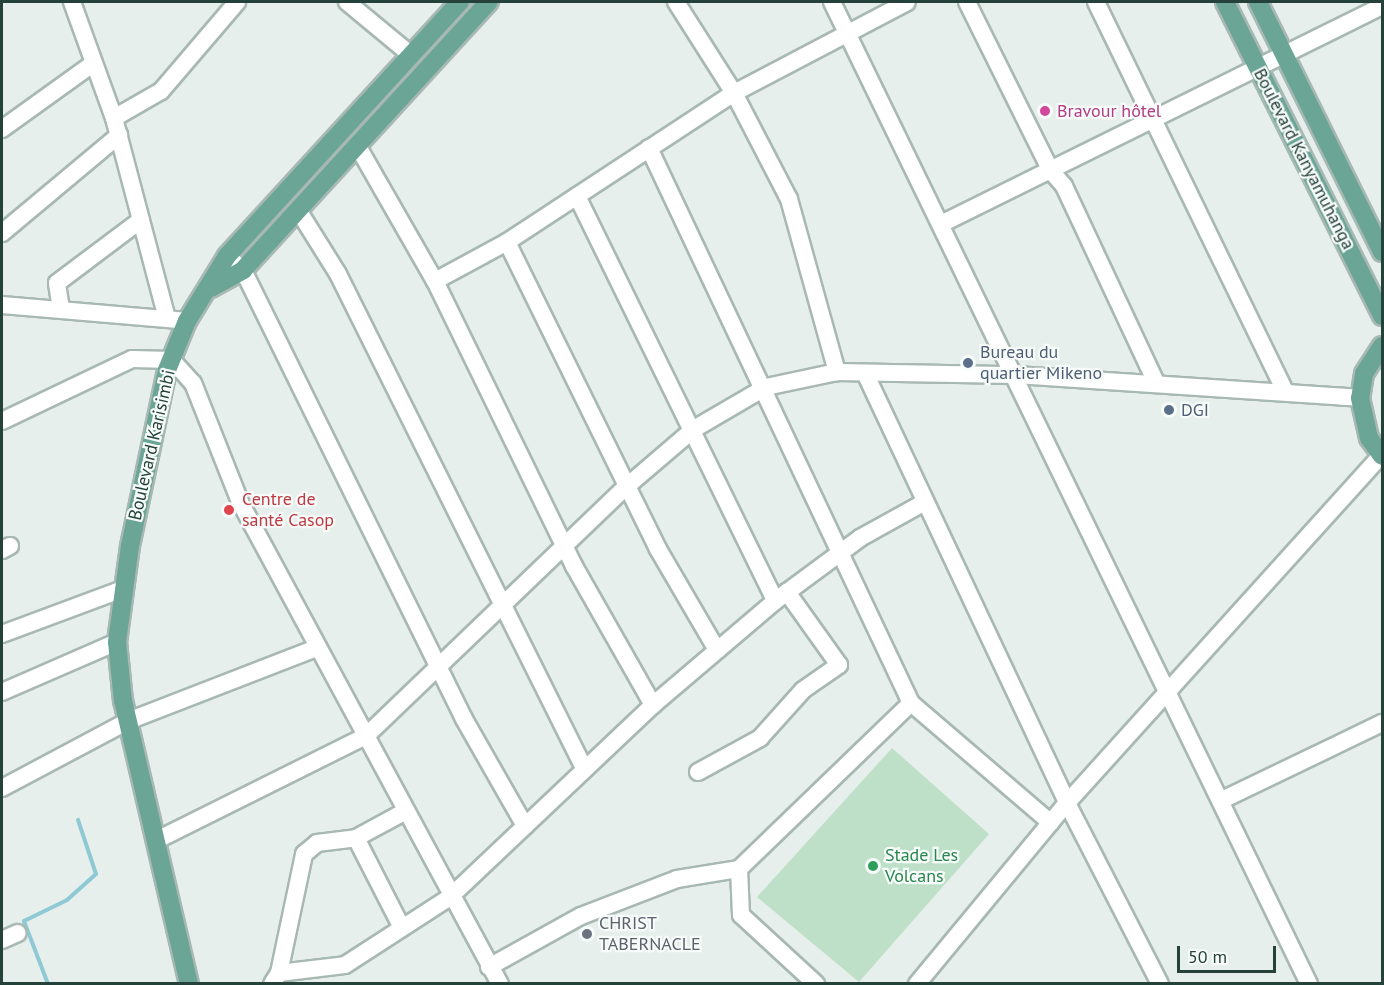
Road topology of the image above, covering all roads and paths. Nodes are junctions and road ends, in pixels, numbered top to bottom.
1 (72, 2) edge
2 (237, 2) edge
3 (347, 2) edge
4 (460, 2) edge
5 (489, 2) edge
6 (676, 2) edge
7 (832, 2) edge
8 (907, 2) edge
9 (967, 2) edge
10 (1096, 2) edge
11 (1226, 2) edge
12 (1258, 2) edge
13 (1382, 4) edge
14 (848, 32) junction
15 (411, 55) junction
16 (1284, 57) junction
17 (94, 63) junction
18 (1259, 70) junction
19 (734, 93) junction
20 (114, 118) junction
21 (1156, 121) junction
22 (2, 129) edge
23 (119, 135) junction
24 (357, 146) junction
25 (649, 148) junction
26 (1051, 171) junction
27 (577, 196) junction
28 (298, 210) junction
29 (141, 220) junction
30 (943, 223) junction
31 (2, 233) edge
32 (507, 242) junction
33 (1383, 252) edge
34 (228, 255) junction
35 (243, 270) junction
36 (435, 281) junction
37 (211, 288) junction
38 (2, 305) edge
39 (61, 309) junction
40 (166, 315) junction
41 (1383, 316) edge
42 (187, 321) junction
43 (1383, 346) edge
44 (172, 360) junction
45 (837, 372) junction
46 (866, 375) junction
47 (1016, 375) junction
48 (1155, 381) junction
49 (766, 387) junction
50 (1285, 391) junction
51 (1360, 398) junction
52 (2, 422) edge
53 (694, 429) junction
54 (1382, 456) edge
55 (626, 487) junction
56 (925, 502) junction
57 (564, 546) junction
58 (842, 550) junction
59 (123, 589) junction
60 (781, 597) junction
61 (502, 601) junction
62 (2, 634) edge
63 (117, 642) junction
64 (316, 648) junction
65 (717, 650) junction
66 (439, 662) junction
67 (1169, 691) junction
68 (2, 692) edge
69 (911, 703) junction
70 (653, 705) junction
71 (128, 721) junction
72 (1383, 723) edge
73 (366, 736) junction
74 (584, 768) junction
75 (698, 772) dead end
76 (2, 788) edge
77 (1222, 800) junction
78 (1067, 804) junction
79 (406, 811) junction
80 (1051, 823) junction
81 (525, 826) junction
82 (356, 838) junction
83 (157, 840) junction
84 (739, 869) junction
85 (450, 897) junction
86 (400, 924) junction
87 (18, 933) dead end
88 (2, 940) edge
89 (489, 967) junction
90 (275, 979) edge
91 (189, 984) edge
92 (500, 984) edge
93 (816, 984) edge
94 (917, 984) edge
95 (1160, 984) edge
96 (1309, 984) edge

1 - 17 street
2 - 20 street
3 - 15 street
4 - 15 main road, Boulevard Karisimbi
5 - 24 main road
6 - 19 street
7 - 14 street
8 - 14 street
9 - 26 street
10 - 21 street
11 - 18 main road, Boulevard Kanyamuhanga
12 - 16 main road, Boulevard Kanyamuhanga
13 - 16 street
14 - 19 street
14 - 30 street
15 - 34 main road, Boulevard Karisimbi
16 - 18 street
16 - 33 main road, Boulevard Kanyamuhanga
17 - 20 street
17 - 22 street
18 - 21 street
18 - 41 main road, Boulevard Kanyamuhanga
19 - 25 street
19 - 45 street
20 - 23 street
21 - 26 street
21 - 50 street
23 - 29 street
23 - 31 street
24 - 28 main road
24 - 36 street
25 - 27 street
25 - 49 street
26 - 30 street
26 - 48 street
27 - 32 street
27 - 53 street
28 - 35 main road
28 - 61 street
29 - 39 street
29 - 40 street
30 - 47 street
32 - 36 street
32 - 55 street
34 - 35 street
34 - 37 main road, Boulevard Karisimbi
35 - 37 main road
35 - 66 street
36 - 57 street
37 - 42 main road, Boulevard Karisimbi
38 - 39 street
39 - 40 street
40 - 42 street
42 - 44 main road, Boulevard Karisimbi
43 - 51 main road
44 - 52 street
44 - 59 main road, Boulevard Karisimbi
44 - 64 street
45 - 46 street
45 - 49 street
46 - 47 street
46 - 56 street
47 - 48 street
47 - 67 street
48 - 50 street
49 - 53 street
49 - 58 street
50 - 51 street
51 - 54 main road
53 - 55 street
53 - 60 street
54 - 67 street
55 - 57 street
55 - 65 street
56 - 58 street
56 - 78 street
57 - 61 street
57 - 70 street
58 - 60 street
58 - 69 street
59 - 62 street
59 - 63 main road, Boulevard Karisimbi
60 - 65 street
60 - 75 street
61 - 66 street
61 - 74 street
63 - 68 street
63 - 71 main road, Boulevard Karisimbi
64 - 71 street
64 - 73 street
65 - 70 street
66 - 73 street
66 - 81 street
67 - 77 street
67 - 78 street
69 - 80 street
69 - 84 street
70 - 74 street
71 - 76 street
71 - 83 main road, Boulevard Karisimbi
72 - 77 street
73 - 79 street
73 - 83 street
74 - 81 street
77 - 96 street
78 - 80 street
78 - 95 street
79 - 82 street
79 - 85 street
80 - 94 street
81 - 85 street
82 - 86 street
82 - 90 street
83 - 91 main road, Boulevard Karisimbi
84 - 89 street
84 - 93 street
85 - 86 street
85 - 89 street
86 - 90 street
87 - 88 street
89 - 92 street

